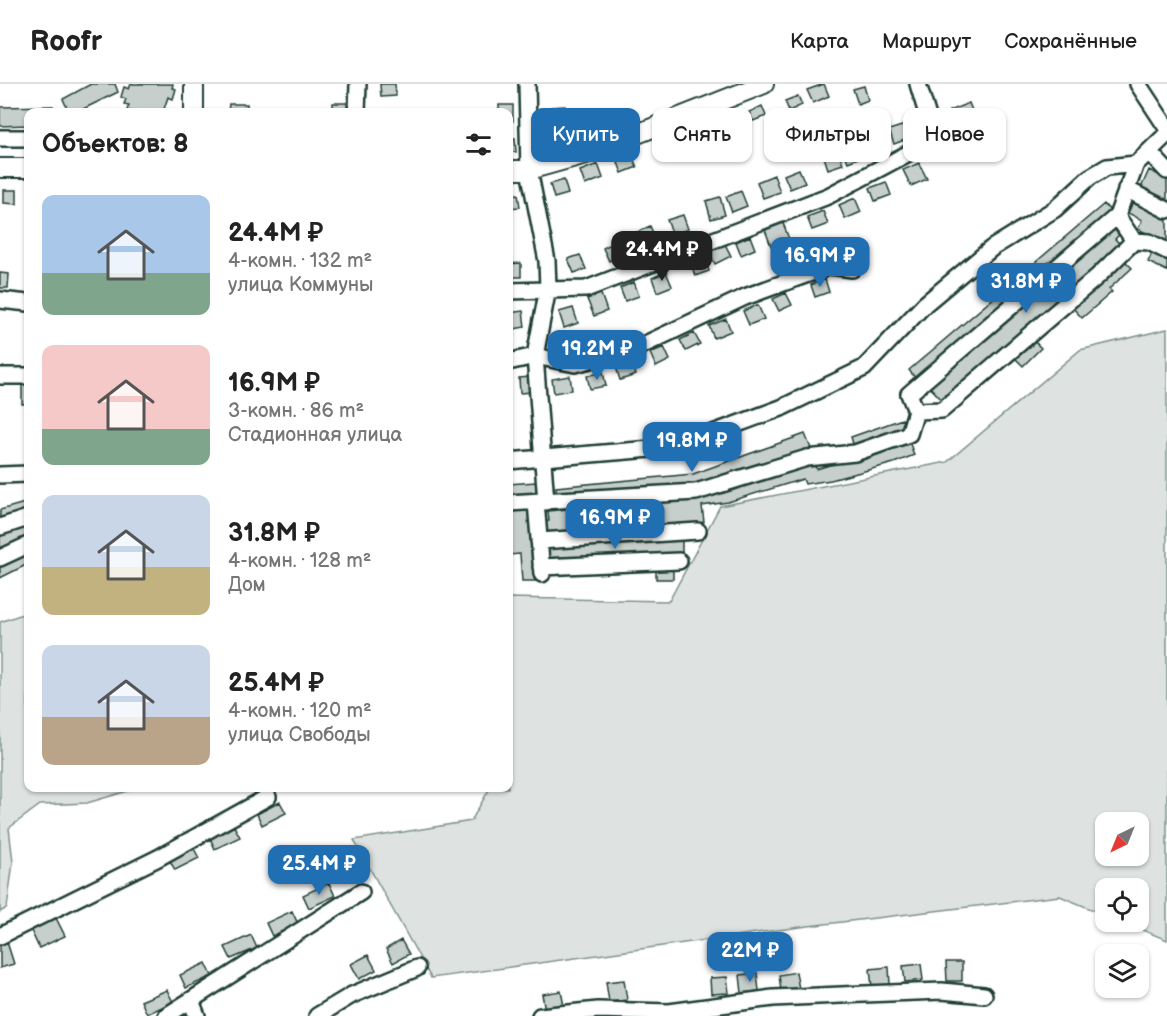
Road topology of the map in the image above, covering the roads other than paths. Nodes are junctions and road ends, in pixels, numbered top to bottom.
1 (194, 84) edge
2 (358, 84) edge
3 (527, 84) edge
4 (764, 84) edge
5 (918, 84) edge
6 (1138, 84) edge
7 (734, 90) edge
8 (194, 108) edge
9 (357, 108) edge
10 (1167, 128) edge
11 (1167, 134) edge
12 (0, 138) edge
13 (24, 138) edge
14 (1150, 153) junction
15 (1136, 164) junction
16 (0, 168) edge
17 (24, 168) edge
18 (513, 170) edge
19 (529, 170) junction
20 (1167, 171) edge
21 (1126, 189) junction
22 (1167, 210) edge
23 (1117, 216) junction
24 (1134, 242) junction
25 (1167, 251) edge
26 (852, 269) dead end
27 (549, 288) junction
28 (513, 291) edge
29 (0, 300) edge
30 (24, 303) edge
31 (536, 356) junction
32 (513, 361) edge
33 (0, 376) edge
34 (24, 376) edge
35 (916, 411) junction
36 (544, 459) junction
37 (513, 461) edge
38 (24, 474) edge
39 (0, 475) edge
40 (541, 502) junction
41 (513, 503) edge
42 (24, 519) edge
43 (0, 527) edge
44 (698, 531) dead end
45 (539, 541) junction
46 (24, 546) edge
47 (0, 558) edge
48 (679, 561) dead end
49 (268, 797) dead end
50 (361, 892) dead end
51 (0, 936) edge
52 (417, 968) dead end
53 (984, 994) dead end
54 (191, 1000) junction
55 (166, 1016) edge
56 (197, 1016) edge
57 (317, 1016) edge
58 (540, 1016) edge

1 - 8 main road
2 - 9 street
3 - 19 street
4 - 7 main road
5 - 27 street
6 - 10 street
7 - 19 main road
11 - 14 street
12 - 13 street
14 - 15 street
14 - 20 street
15 - 21 street
15 - 36 street
16 - 17 main road
18 - 19 main road
19 - 27 street
21 - 22 street
21 - 23 street
23 - 24 street
23 - 35 street
24 - 25 street
24 - 35 street
26 - 31 street
27 - 28 street
27 - 31 street
29 - 30 street
31 - 32 street
31 - 36 street
33 - 34 street
35 - 40 street
36 - 37 street
36 - 40 street
38 - 39 street
40 - 41 street
40 - 45 street
42 - 43 street
44 - 45 street
45 - 48 street
46 - 47 street
49 - 51 street
50 - 54 street
52 - 57 street
53 - 58 street
54 - 55 street
54 - 56 street

